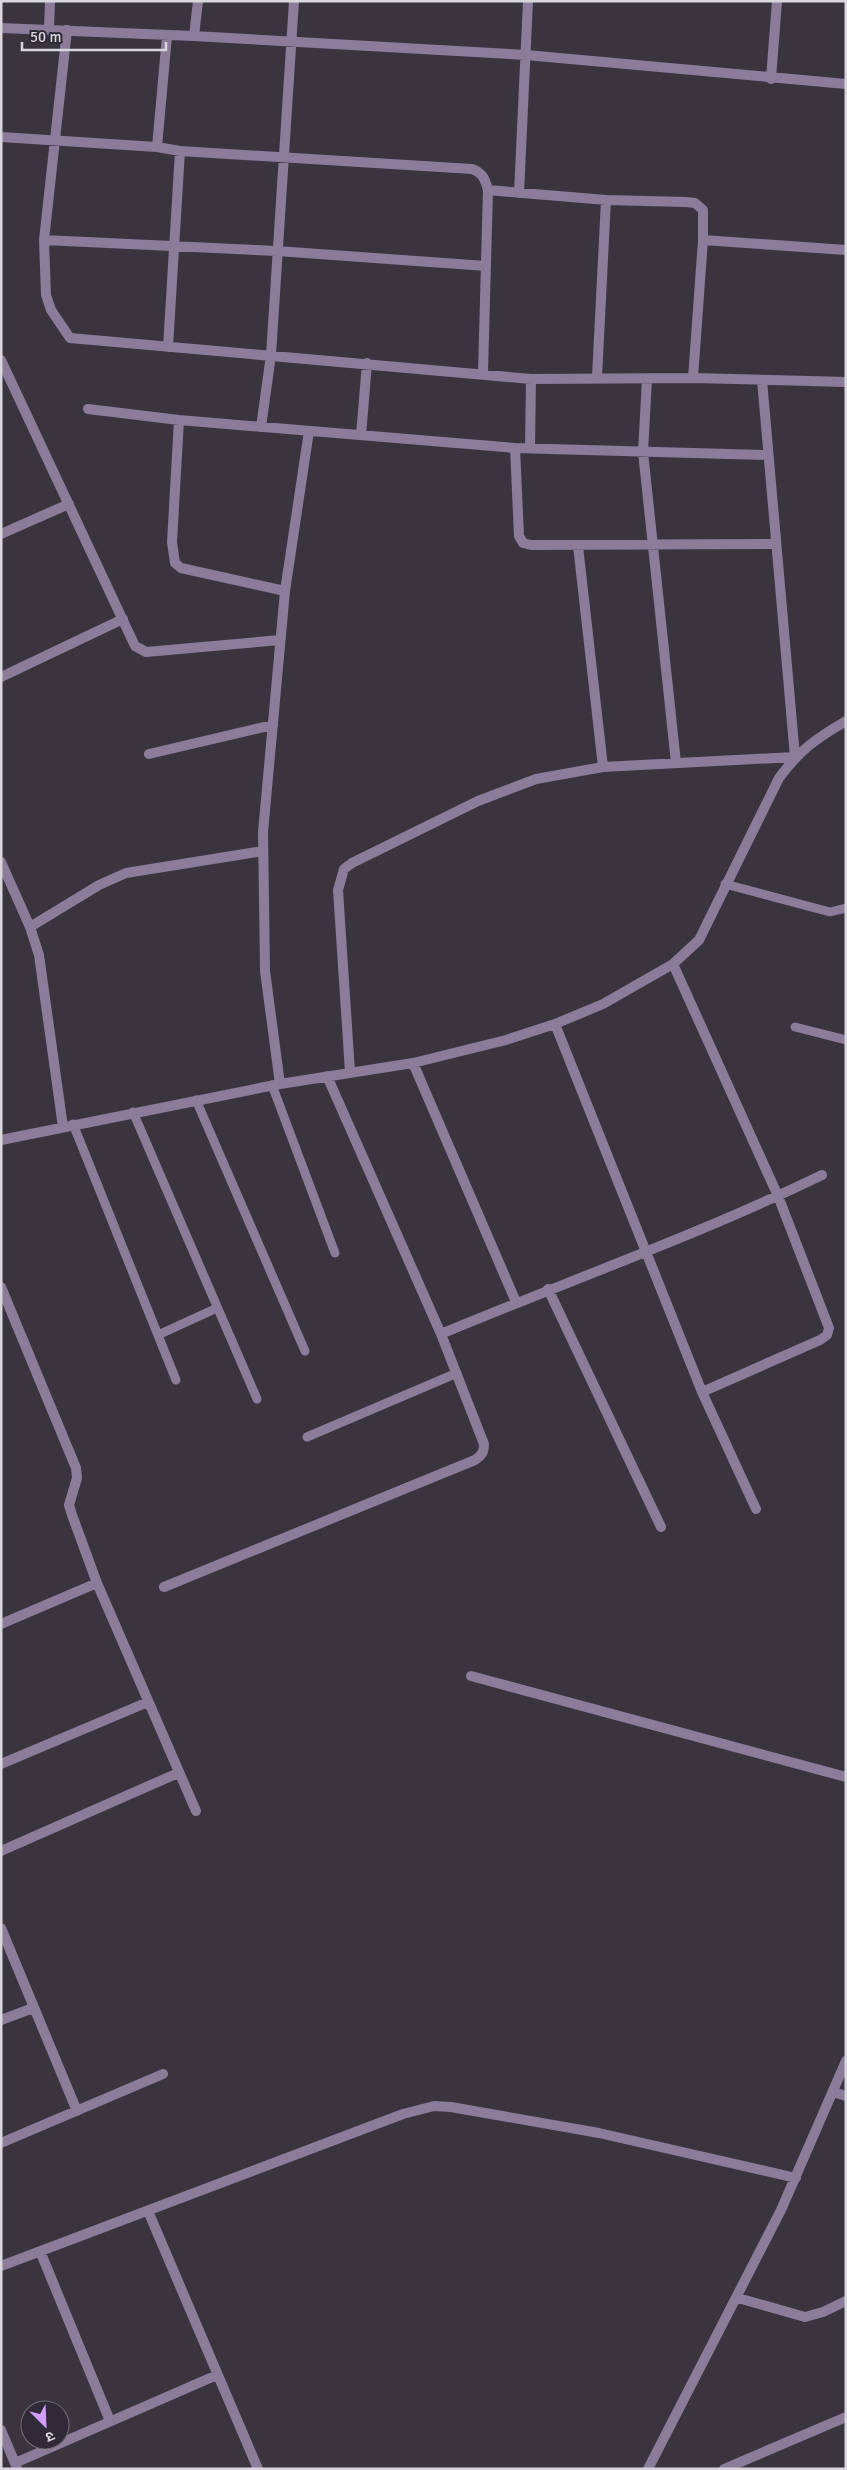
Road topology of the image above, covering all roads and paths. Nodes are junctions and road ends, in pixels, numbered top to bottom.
1 (50, 1) edge
2 (198, 1) edge
3 (294, 1) edge
4 (528, 1) edge
5 (777, 1) edge
6 (1, 28) edge
7 (49, 29) junction
8 (67, 30) junction
9 (167, 36) junction
10 (194, 36) junction
11 (291, 42) junction
12 (526, 56) junction
13 (771, 79) junction
14 (846, 84) edge
15 (1, 136) edge
16 (55, 140) junction
17 (157, 147) junction
18 (180, 151) junction
19 (284, 157) junction
20 (488, 190) junction
21 (519, 193) junction
22 (606, 200) junction
23 (44, 240) junction
24 (703, 240) junction
25 (173, 246) junction
26 (846, 250) edge
27 (277, 251) junction
28 (486, 266) junction
29 (168, 347) junction
30 (271, 355) junction
31 (1, 360) edge
32 (367, 363) junction
33 (484, 373) junction
34 (597, 377) junction
35 (693, 378) junction
36 (531, 379) junction
37 (647, 379) junction
38 (762, 380) junction
39 (846, 382) edge
40 (6, 384) edge
41 (88, 409) dead end
42 (179, 420) junction
43 (261, 427) junction
44 (309, 431) junction
45 (361, 435) junction
46 (530, 447) junction
47 (515, 448) junction
48 (643, 452) junction
49 (767, 455) junction
50 (69, 504) junction
51 (1, 534) edge
52 (776, 544) junction
53 (652, 545) junction
54 (578, 546) junction
55 (285, 590) junction
56 (123, 619) junction
57 (280, 640) junction
58 (1, 677) edge
59 (846, 721) edge
60 (273, 725) junction
61 (150, 754) dead end
62 (795, 757) junction
63 (676, 764) junction
64 (603, 767) junction
65 (263, 851) junction
66 (1, 862) edge
67 (725, 884) junction
68 (846, 908) edge
69 (30, 927) junction
70 (673, 964) junction
71 (554, 1024) junction
72 (795, 1027) dead end
73 (846, 1040) edge
74 (413, 1063) junction
75 (350, 1072) junction
76 (327, 1076) junction
77 (276, 1084) junction
78 (196, 1100) junction
79 (133, 1112) junction
80 (68, 1125) junction
81 (1, 1140) edge
82 (822, 1175) dead end
83 (778, 1196) junction
84 (646, 1252) junction
85 (335, 1253) dead end
86 (1, 1287) edge
87 (548, 1289) junction
88 (516, 1302) junction
89 (217, 1308) junction
90 (441, 1334) junction
91 (158, 1335) junction
92 (305, 1351) dead end
93 (457, 1373) junction
94 (176, 1380) dead end
95 (702, 1392) junction
96 (257, 1399) dead end
97 (307, 1437) dead end
98 (756, 1509) dead end
99 (661, 1527) dead end
100 (97, 1583) junction
101 (164, 1588) dead end
102 (1, 1624) edge
103 (470, 1676) dead end
104 (148, 1702) junction
105 (1, 1764) edge
106 (178, 1774) junction
107 (846, 1777) edge
108 (196, 1811) dead end
109 (1, 1851) edge
110 (1, 1928) edge
111 (34, 2008) junction
112 (1, 2020) edge
113 (846, 2061) edge
114 (163, 2074) dead end
115 (833, 2092) junction
116 (846, 2096) edge
117 (77, 2111) junction
118 (1, 2143) edge
119 (796, 2178) junction
120 (148, 2211) junction
121 (40, 2251) junction
122 (1, 2266) edge
123 (738, 2298) junction
124 (846, 2301) edge
125 (217, 2374) junction
126 (846, 2417) edge
127 (110, 2422) junction
128 (1, 2430) edge
129 (16, 2466) edge
130 (258, 2469) edge
131 (648, 2469) edge
132 (724, 2469) edge

1 - 7 street
2 - 10 street
3 - 11 street
4 - 12 street
5 - 13 street
6 - 7 street
7 - 8 street
8 - 9 street
8 - 16 street
9 - 10 street
9 - 17 street
10 - 11 street
11 - 12 street
11 - 19 street
12 - 13 street
12 - 21 street
13 - 14 street
15 - 16 street
16 - 17 street
16 - 23 street
17 - 18 street
18 - 19 street
18 - 25 street
19 - 20 street
19 - 27 street
20 - 21 street
20 - 28 street
21 - 22 street
22 - 24 street
22 - 34 street
23 - 25 street
23 - 29 street
24 - 26 street
24 - 35 street
25 - 27 street
25 - 29 street
27 - 28 street
27 - 30 street
28 - 33 street
29 - 30 street
30 - 32 street
30 - 43 street
31 - 40 street
32 - 33 street
32 - 45 street
33 - 36 street
34 - 36 street
34 - 37 street
35 - 37 street
35 - 38 street
36 - 46 street
37 - 48 street
38 - 39 street
38 - 49 street
40 - 50 street
41 - 42 street
42 - 43 street
42 - 55 street
43 - 44 street
44 - 45 street
44 - 55 street
45 - 47 street
46 - 47 street
46 - 48 street
47 - 54 street
48 - 49 street
48 - 53 street
49 - 52 street
50 - 51 street
50 - 56 street
52 - 53 street
52 - 62 street
53 - 54 street
53 - 63 street
54 - 64 street
55 - 57 street
56 - 57 street
56 - 58 street
57 - 60 street
59 - 62 street
60 - 61 street
60 - 65 street
62 - 63 street
62 - 67 street
63 - 64 street
64 - 75 street
65 - 69 street
65 - 77 street
66 - 69 street
67 - 68 lane
67 - 70 street
69 - 80 street
70 - 71 street
70 - 83 street
71 - 74 street
71 - 84 street
72 - 73 lane
74 - 75 street
74 - 88 street
75 - 76 street
76 - 77 street
76 - 90 street
77 - 78 street
77 - 85 lane
78 - 79 street
78 - 92 lane
79 - 80 street
79 - 89 lane
80 - 81 street
80 - 91 lane
82 - 83 street
83 - 84 street
83 - 95 street
84 - 87 street
84 - 95 street
86 - 100 street
87 - 88 street
87 - 99 street
88 - 90 street
89 - 91 lane
89 - 96 lane
90 - 93 street
91 - 94 lane
93 - 97 lane
93 - 101 street
95 - 98 street
100 - 102 street
100 - 104 street
103 - 107 street
104 - 105 street
104 - 106 street
106 - 108 street
106 - 109 street
110 - 111 street
111 - 112 street
111 - 117 street
113 - 115 street
114 - 117 street
115 - 116 street
115 - 119 street
117 - 118 street
119 - 120 street
119 - 123 street
120 - 121 street
120 - 125 street
121 - 122 street
121 - 127 street
123 - 124 street
123 - 131 street
125 - 127 street
125 - 130 street
126 - 132 street
127 - 129 street
128 - 129 street

